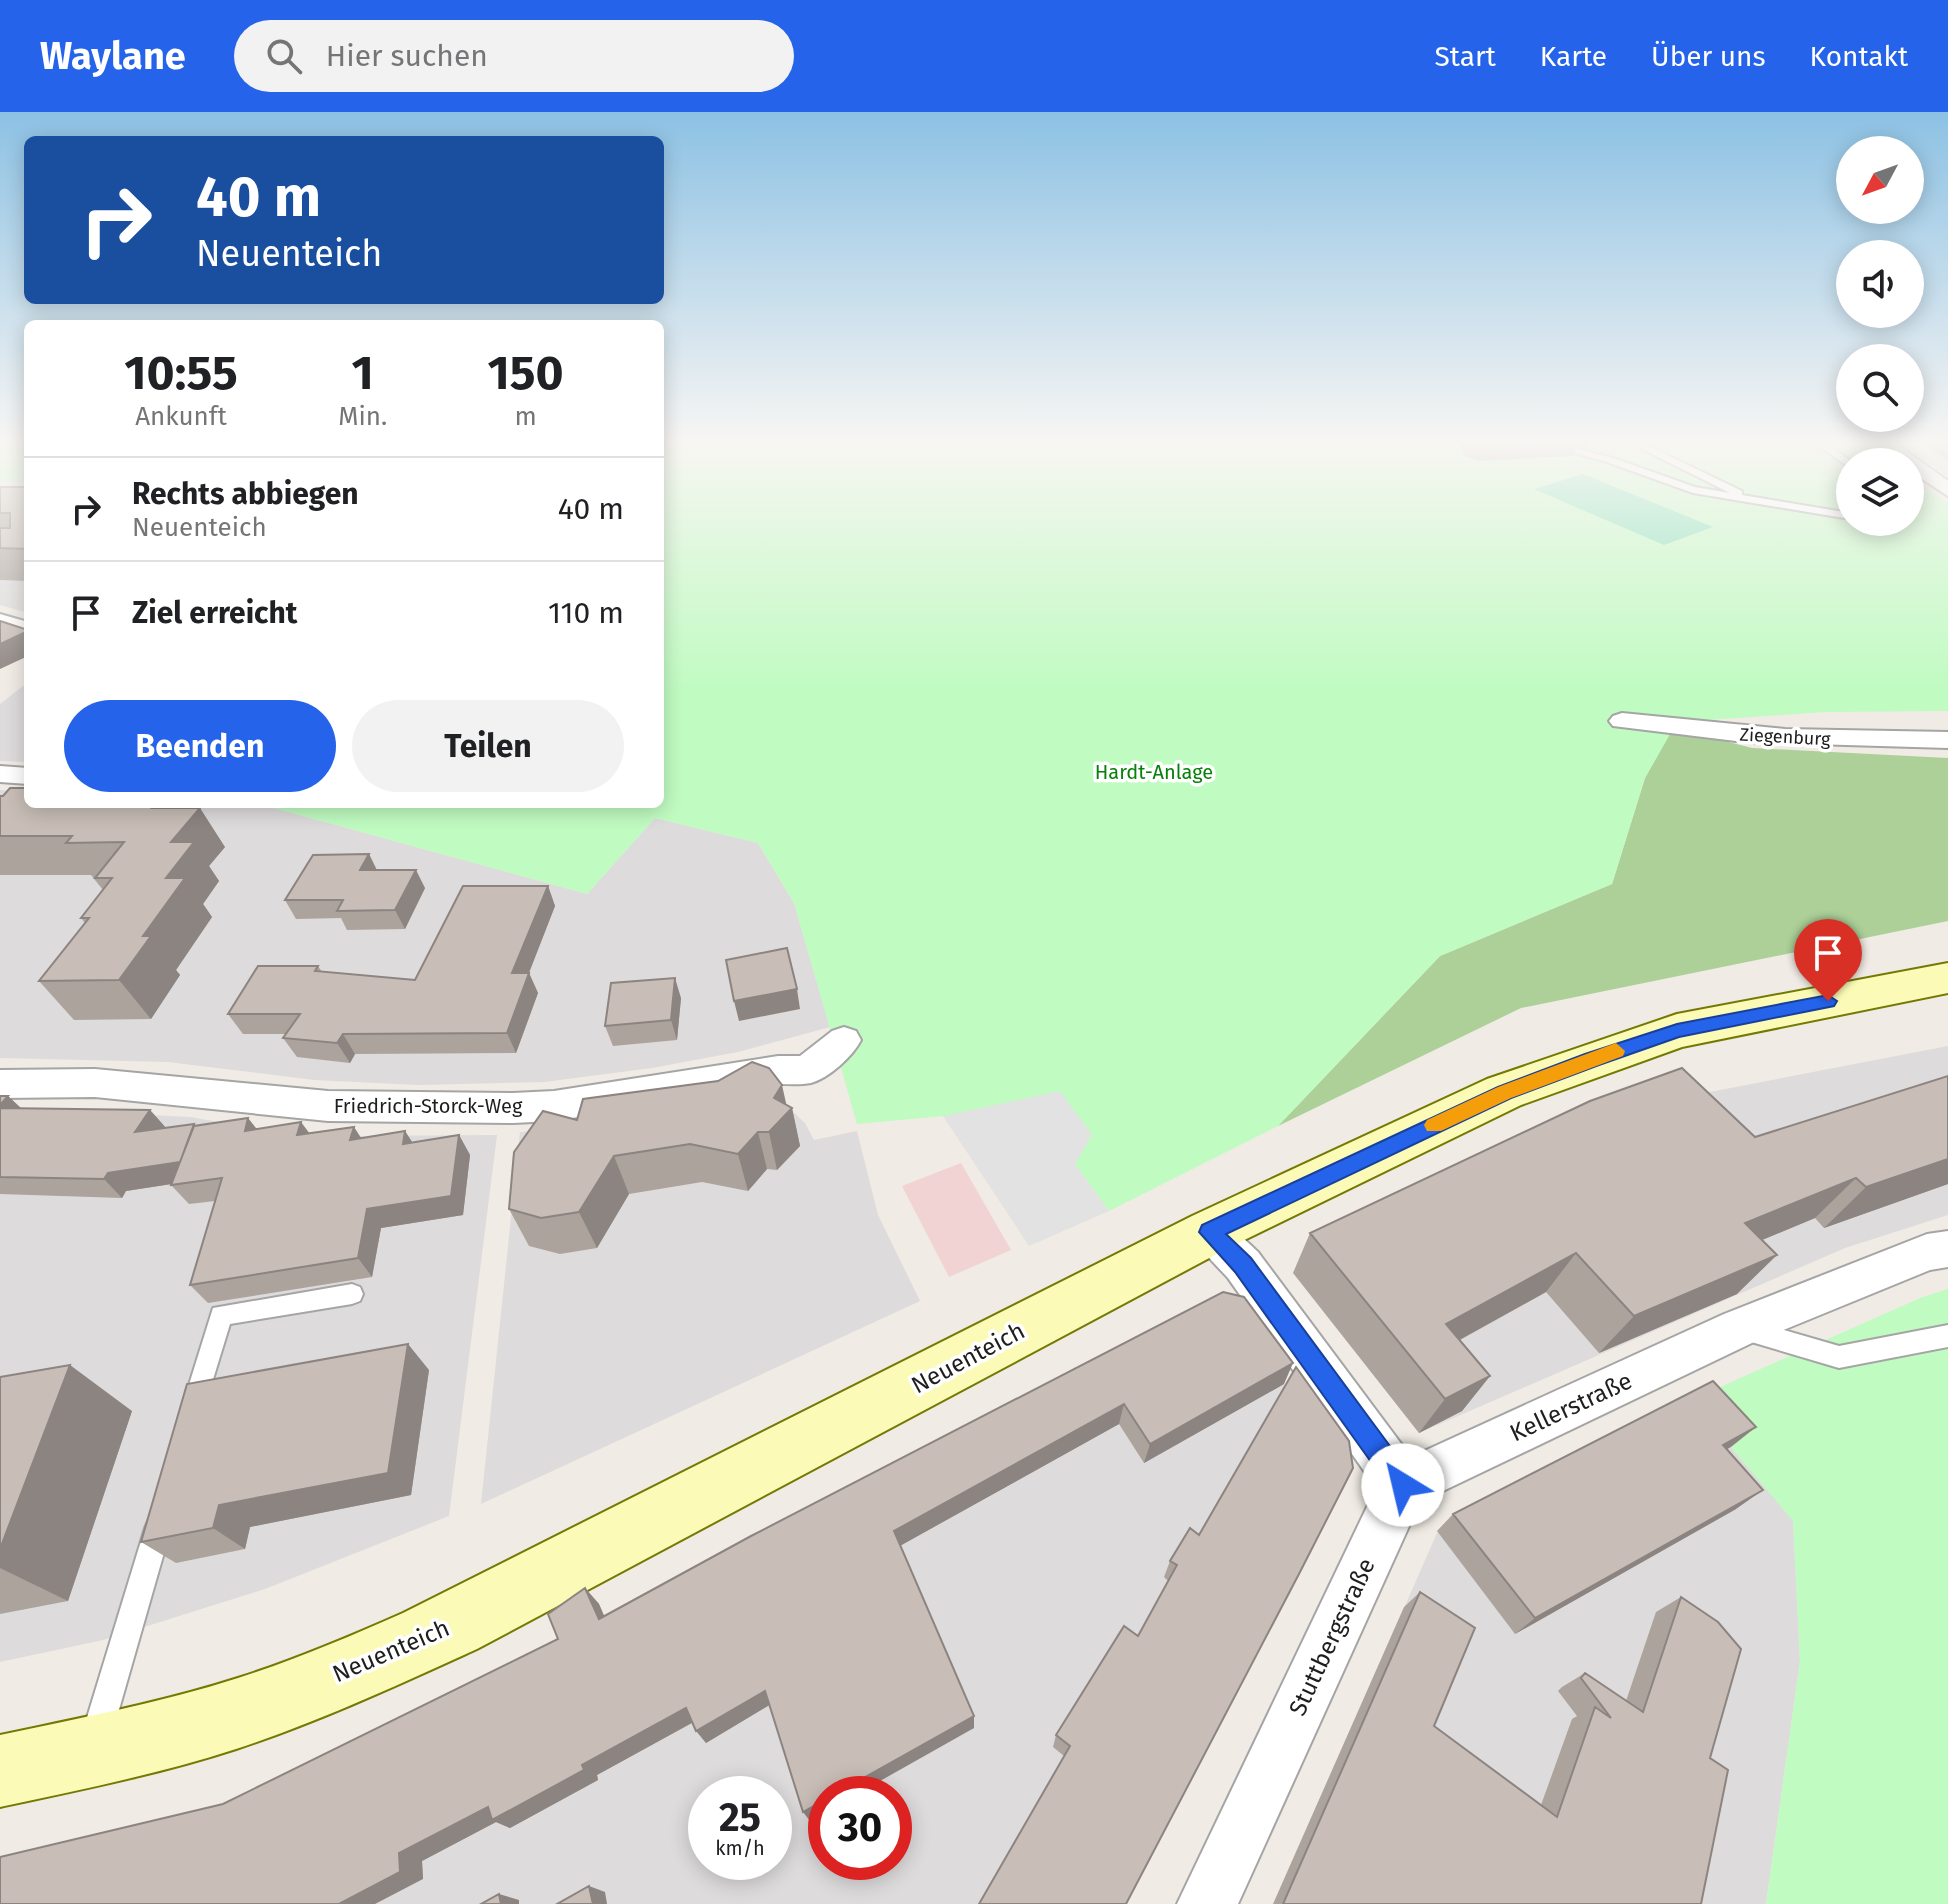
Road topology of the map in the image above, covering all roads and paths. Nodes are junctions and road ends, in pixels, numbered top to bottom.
1 (0, 621) edge
2 (24, 629) edge
3 (1622, 721) dead end
4 (1948, 740) edge
5 (0, 774) edge
6 (24, 776) edge
7 (1948, 978) edge
8 (844, 1040) dead end
9 (0, 1084) edge
10 (1210, 1232) junction
11 (1948, 1249) edge
12 (352, 1294) dead end
13 (1739, 1328) junction
14 (1948, 1336) edge
15 (190, 1421) edge
16 (1403, 1485) junction
17 (163, 1511) edge
18 (92, 1752) junction
19 (0, 1771) edge
20 (1207, 1904) edge

1 - 2 street
3 - 4 street, Ziegenburg
5 - 6 street
7 - 10 street, Neuenteich
8 - 9 street, Friedrich-Storck-Weg
10 - 16 street
10 - 18 street, Neuenteich
11 - 13 street, Kellerstraße
12 - 15 lane
13 - 14 lane
13 - 16 street, Kellerstraße
16 - 20 street, Stuttbergstraße
17 - 18 lane
18 - 19 street, Neuenteich

